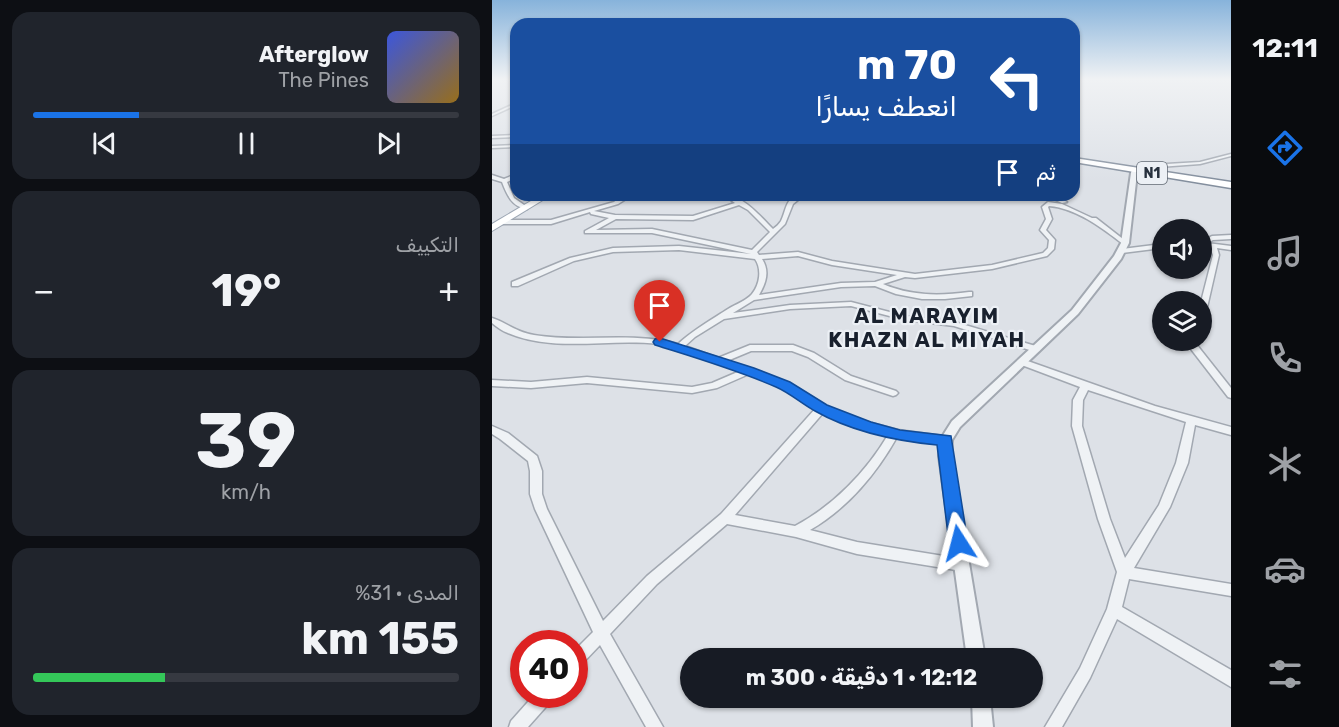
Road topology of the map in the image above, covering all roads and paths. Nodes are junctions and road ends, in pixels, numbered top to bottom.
1 (492, 136) edge
2 (510, 136) edge
3 (510, 146) edge
4 (492, 147) edge
5 (1231, 154) edge
6 (1080, 163) edge
7 (1134, 172) junction
8 (492, 177) edge
9 (510, 178) edge
10 (504, 181) junction
11 (1231, 187) edge
12 (510, 194) edge
13 (515, 201) edge
14 (537, 201) edge
15 (619, 201) edge
16 (737, 201) edge
17 (793, 201) edge
18 (1062, 201) edge
19 (740, 203) junction
20 (790, 203) joint
21 (525, 208) junction
22 (588, 212) junction
23 (615, 217) junction
24 (502, 222) junction
25 (1097, 222) junction
26 (492, 228) edge
27 (774, 233) junction
28 (1231, 237) edge
29 (1212, 238) edge
30 (1212, 245) joint
31 (1152, 246) edge
32 (1124, 247) junction
33 (1231, 248) edge
34 (754, 254) junction
35 (1212, 271) edge
36 (902, 276) junction
37 (514, 284) dead end
38 (876, 284) junction
39 (969, 294) dead end
40 (754, 298) junction
41 (722, 317) junction
42 (492, 320) edge
43 (679, 347) junction
44 (1036, 349) junction
45 (1197, 351) edge
46 (718, 361) junction
47 (1022, 362) junction
48 (749, 371) junction
49 (492, 383) edge
50 (1085, 386) junction
51 (893, 393) dead end
52 (1231, 394) edge
53 (822, 408) junction
54 (1191, 421) junction
55 (492, 430) edge
56 (1231, 430) edge
57 (894, 434) junction
58 (946, 440) junction
59 (725, 518) junction
60 (796, 532) junction
61 (962, 565) junction
62 (1124, 572) junction
63 (1231, 590) edge
64 (1114, 610) junction
65 (601, 633) junction
66 (588, 647) edge
67 (974, 648) edge
68 (1231, 679) edge
69 (534, 708) edge
70 (981, 708) edge
71 (517, 727) edge
72 (655, 727) edge
73 (982, 727) edge
74 (1053, 727) edge

1 - 2 street
3 - 4 street
5 - 7 street
6 - 7 highway, N1
7 - 11 highway, N1
7 - 32 street
8 - 10 street
9 - 10 street
10 - 12 street
13 - 21 street
14 - 21 main road
15 - 22 street
16 - 19 street
17 - 20 street
18 - 25 street
19 - 23 street
19 - 27 street
20 - 27 street
21 - 24 main road
22 - 23 street
22 - 24 street
23 - 34 street
24 - 26 main road
25 - 32 street
25 - 36 street
27 - 34 street
28 - 29 street
30 - 33 street
30 - 35 street
31 - 32 street
32 - 44 street
34 - 36 street
34 - 37 street
34 - 40 street
36 - 38 street
38 - 39 street
38 - 40 street
40 - 41 street
41 - 43 street
41 - 44 street
42 - 43 street
43 - 46 street
44 - 47 street
45 - 52 street
46 - 48 street
46 - 51 street
47 - 50 street
47 - 58 street
48 - 49 street
48 - 53 street
50 - 54 street
50 - 62 street
53 - 57 street
53 - 59 street
54 - 56 street
54 - 62 street
55 - 65 street
57 - 58 street
57 - 60 street
58 - 61 street
59 - 60 street
59 - 65 street
60 - 61 street
61 - 67 street
62 - 63 street
62 - 64 street
64 - 68 street
64 - 74 street
65 - 66 street
65 - 72 street
69 - 71 street
70 - 73 street

